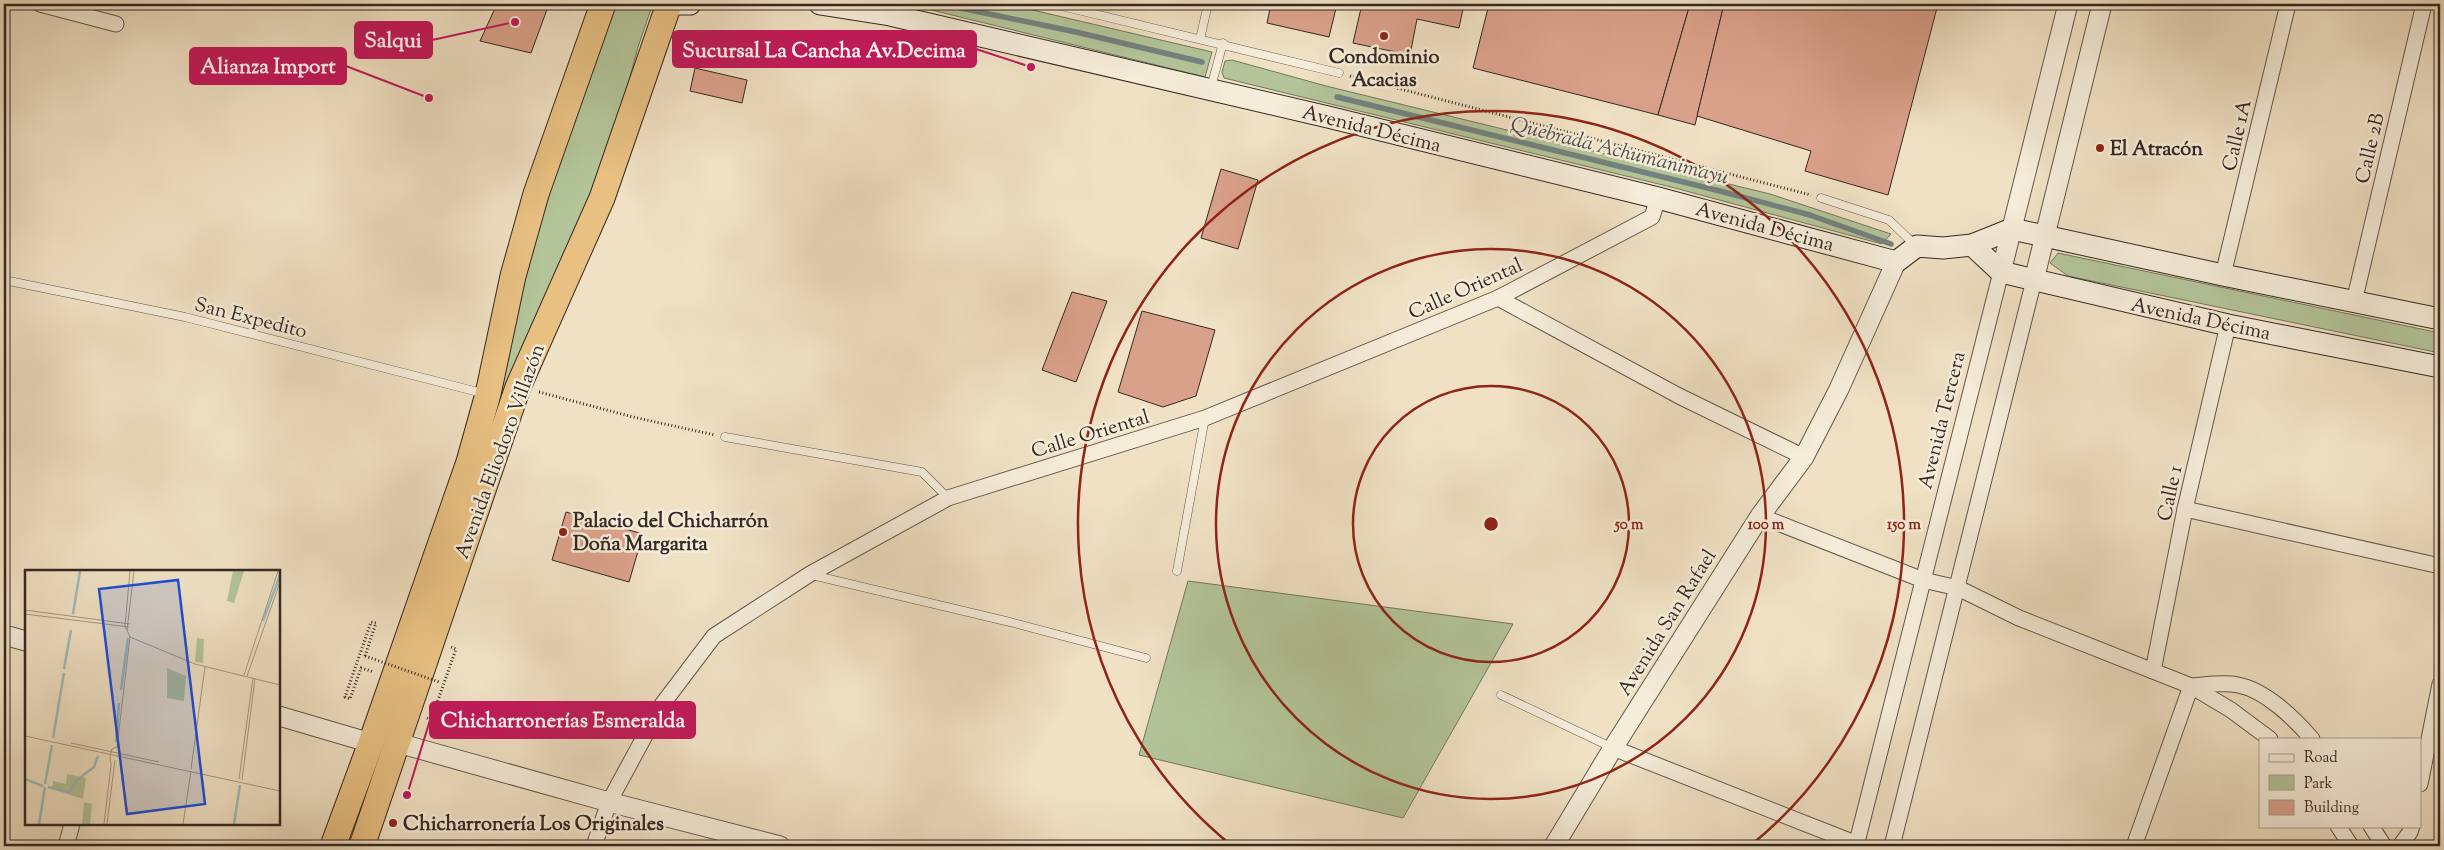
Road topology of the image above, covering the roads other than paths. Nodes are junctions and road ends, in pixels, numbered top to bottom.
1 (40, 4) edge
2 (603, 4) edge
3 (669, 4) edge
4 (678, 4) edge
5 (690, 4) edge
6 (820, 4) edge
7 (1054, 4) edge
8 (1208, 4) edge
9 (2068, 4) edge
10 (2102, 4) edge
11 (2288, 4) edge
12 (2424, 4) edge
13 (116, 24) dead end
14 (1200, 39) junction
15 (1223, 43) junction
16 (1339, 73) road end
17 (1211, 90) junction
18 (1658, 198) junction
19 (1821, 198) road end
20 (2012, 229) junction
21 (2045, 236) junction
22 (1972, 245) junction
23 (1917, 246) junction
24 (1896, 262) junction
25 (2001, 272) junction
26 (2223, 275) junction
27 (4, 280) edge
28 (2034, 280) junction
29 (1498, 298) junction
30 (2354, 302) junction
31 (2440, 319) edge
32 (2228, 325) junction
33 (2440, 367) edge
34 (488, 394) junction
35 (1205, 418) junction
36 (725, 437) road end
37 (1804, 457) junction
38 (948, 498) junction
39 (2185, 509) junction
40 (1760, 516) junction
41 (2440, 566) edge
42 (1177, 571) dead end
43 (810, 574) junction
44 (1923, 580) junction
45 (1958, 588) junction
46 (4, 635) edge
47 (25, 641) edge
48 (1146, 658) dead end
49 (2153, 671) junction
50 (2440, 684) edge
51 (2191, 686) junction
52 (1501, 696) dead end
53 (280, 716) edge
54 (2435, 734) edge
55 (2269, 738) edge
56 (2311, 738) edge
57 (371, 743) junction
58 (398, 743) junction
59 (1613, 748) junction
60 (2422, 777) edge
61 (609, 802) junction
62 (72, 825) edge
63 (2339, 828) edge
64 (2372, 828) edge
65 (2411, 828) edge
66 (66, 846) edge
67 (333, 846) edge
68 (362, 846) edge
69 (594, 846) edge
70 (780, 846) edge
71 (1554, 846) edge
72 (1856, 846) edge
73 (1892, 846) edge
74 (2134, 846) edge
75 (2351, 846) edge
76 (2384, 846) edge
77 (2400, 846) edge

1 - 13 street
2 - 34 highway, Avenida Eliodoro Villazón
3 - 58 highway, Avenida Eliodoro Villazón
4 - 5 main road
6 - 17 main road, Avenida Décima
7 - 14 lane
8 - 14 lane
9 - 20 street, Avenida Tercera
10 - 21 street
11 - 26 street, Calle 1A
12 - 30 street, Calle 2B
14 - 15 lane
15 - 16 lane
15 - 17 lane
17 - 18 main road, Avenida Décima
18 - 24 main road, Avenida Décima
18 - 29 street, Calle Oriental
19 - 23 lane, Avenida Décima
20 - 21 main road
20 - 22 main road
20 - 25 street, Avenida Tercera
21 - 26 main road
21 - 28 street
22 - 23 main road
22 - 25 main road, Avenida Décima
23 - 24 main road
24 - 37 street, Avenida San Rafael
25 - 28 main road, Avenida Décima
25 - 44 street, Avenida Tercera
26 - 30 main road
27 - 34 lane, San Expedito
28 - 32 main road, Avenida Décima
28 - 45 street
29 - 35 street, Calle Oriental
29 - 37 street
30 - 31 main road
32 - 33 main road, Avenida Décima
32 - 39 street, Calle 1
34 - 57 highway, Avenida Eliodoro Villazón
35 - 38 street, Calle Oriental
35 - 42 lane
36 - 38 lane
37 - 40 street, Avenida San Rafael
38 - 43 street, Calle Oriental
39 - 41 street
39 - 49 street, Calle 1
40 - 44 street
40 - 59 street, Avenida San Rafael
43 - 48 lane
43 - 61 street, Calle Oriental
44 - 45 street
44 - 72 street, Avenida Tercera
45 - 49 street
45 - 73 street
46 - 47 street
49 - 51 street
50 - 54 street
51 - 55 street
51 - 56 street
51 - 74 street
52 - 59 lane
53 - 57 street
54 - 60 street
57 - 67 highway, Avenida Eliodoro Villazón
58 - 61 street
58 - 68 highway, Avenida Eliodoro Villazón
59 - 71 street, Avenida San Rafael
59 - 72 street
61 - 69 street, Calle Oriental
61 - 70 street
62 - 66 street
63 - 75 street
64 - 76 street
65 - 77 street

